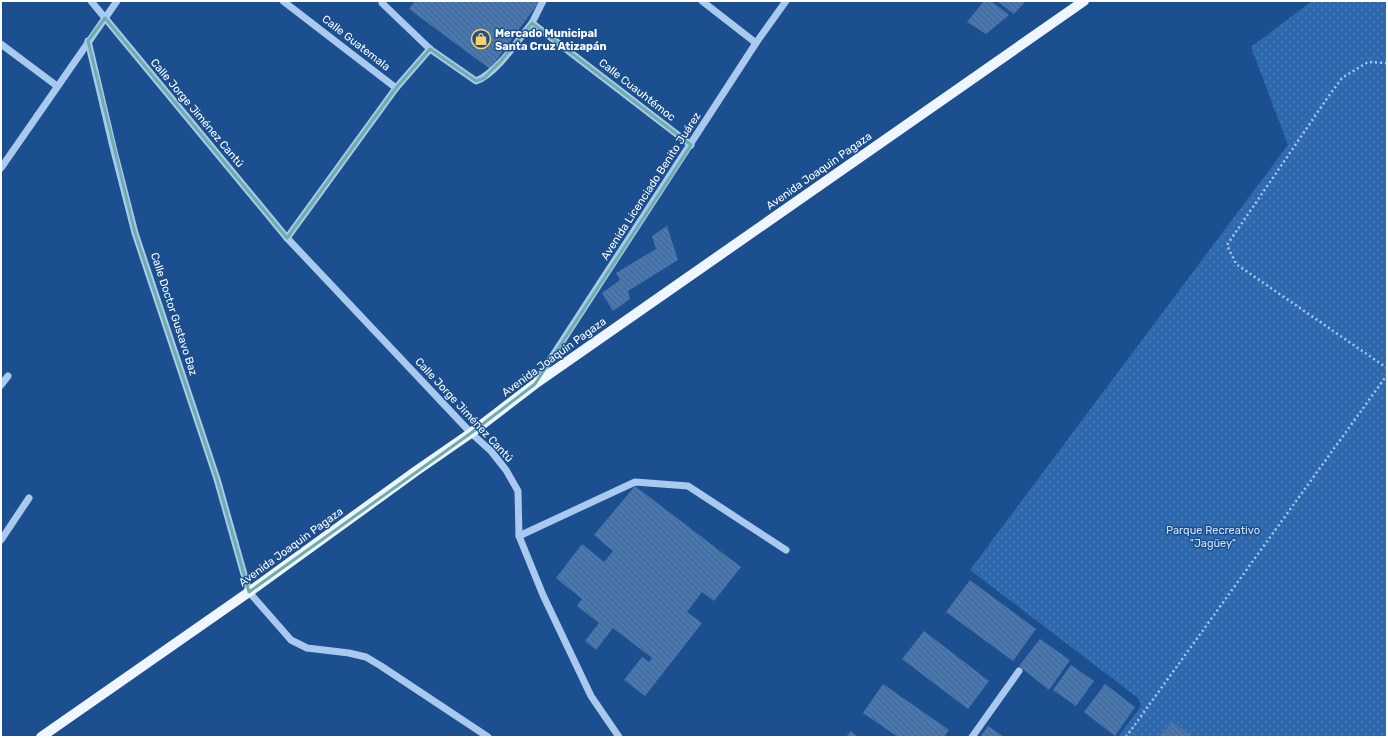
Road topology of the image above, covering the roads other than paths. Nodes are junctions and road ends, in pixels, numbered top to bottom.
1 (91, 1) edge
2 (117, 1) edge
3 (283, 1) edge
4 (543, 1) edge
5 (702, 1) edge
6 (786, 1) edge
7 (1084, 1) edge
8 (382, 2) edge
9 (105, 18) junction
10 (532, 23) junction
11 (88, 41) junction
12 (756, 43) junction
13 (1, 44) edge
14 (430, 49) junction
15 (57, 86) junction
16 (396, 88) junction
17 (691, 145) junction
18 (1, 168) edge
19 (287, 238) junction
20 (8, 376) dead end
21 (535, 384) junction
22 (1, 385) edge
23 (471, 433) junction
24 (29, 498) dead end
25 (519, 536) junction
26 (1, 540) edge
27 (786, 550) dead end
28 (249, 592) junction
29 (1019, 671) dead end
30 (40, 737) edge
31 (488, 737) edge
32 (619, 737) edge
33 (972, 737) edge

1 - 9 street, Calle Jorge Jiménez Cantú
2 - 9 street
3 - 16 street, Calle Guatemala
4 - 10 street
5 - 12 street
6 - 12 street, Avenida Licenciado Benito Juárez
7 - 21 main road, Avenida Joaquin Pagaza
8 - 14 street
9 - 11 street
9 - 19 street, Calle Jorge Jiménez Cantú
10 - 14 street
10 - 17 street, Calle Cuauhtémoc
11 - 15 street
11 - 28 street, Calle Doctor Gustavo Baz
12 - 17 street, Avenida Licenciado Benito Juárez
13 - 15 street
14 - 16 street
15 - 18 street
16 - 19 street
17 - 21 street, Avenida Licenciado Benito Juárez
19 - 23 street, Calle Jorge Jiménez Cantú
20 - 22 street
21 - 23 main road, Avenida Joaquin Pagaza
23 - 25 street, Calle Jorge Jiménez Cantú
23 - 28 main road, Avenida Joaquin Pagaza
24 - 26 street
25 - 27 street
25 - 32 street, Calle Jorge Jiménez Cantú
28 - 30 main road, Avenida Joaquin Pagaza
28 - 31 street
29 - 33 street

